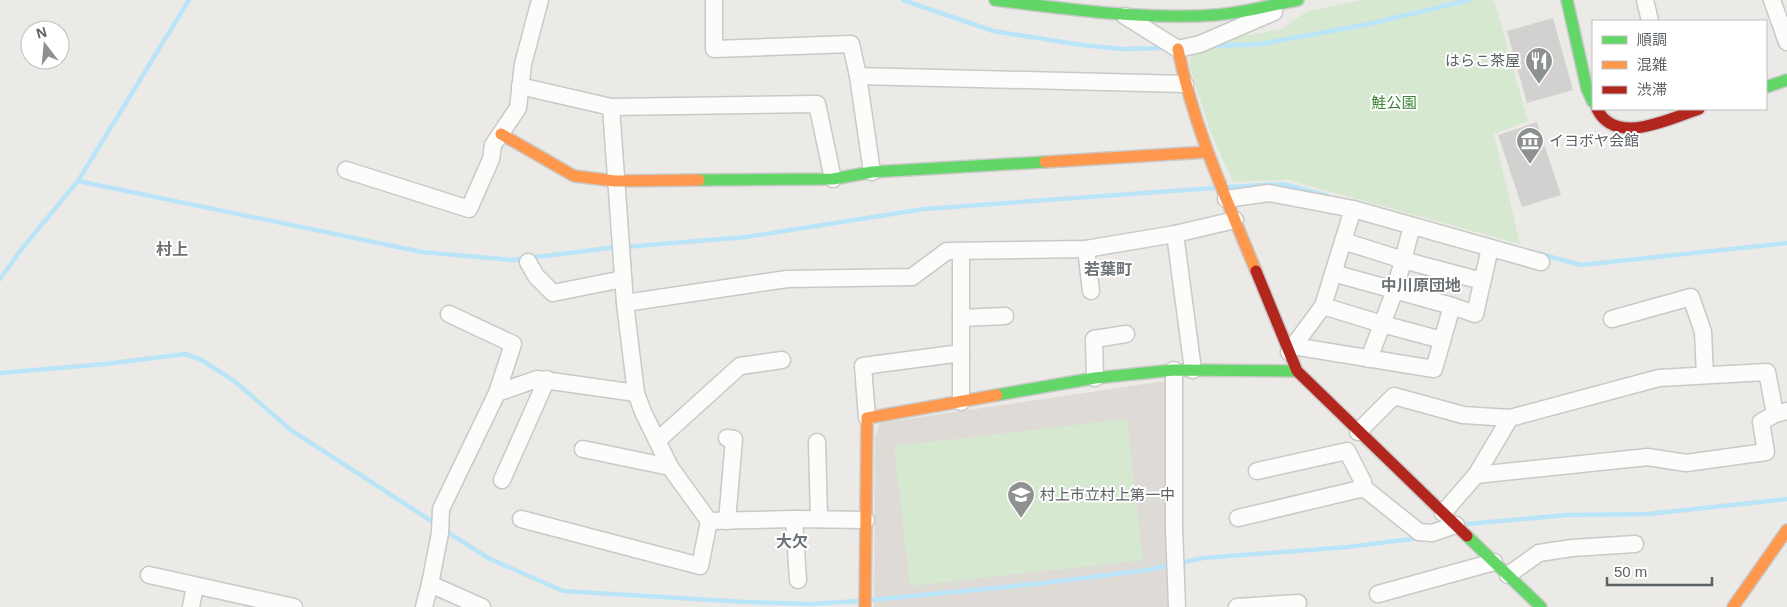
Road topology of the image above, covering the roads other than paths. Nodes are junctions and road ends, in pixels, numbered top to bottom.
1 (540, 0) edge
2 (714, 0) edge
3 (995, 0) edge
4 (1299, 0) edge
5 (1567, 0) edge
6 (1645, 0) edge
7 (1772, 0) edge
8 (1123, 15) junction
9 (1650, 20) edge
10 (1787, 42) edge
11 (1178, 49) junction
12 (858, 76) junction
13 (1787, 80) edge
14 (1185, 84) junction
15 (520, 86) junction
16 (1767, 87) edge
17 (1592, 100) edge
18 (610, 107) junction
19 (1597, 110) edge
20 (1693, 110) edge
21 (1667, 114) edge
22 (501, 134) junction
23 (1207, 152) junction
24 (346, 170) dead end
25 (872, 172) junction
26 (833, 179) junction
27 (615, 180) junction
28 (1226, 199) junction
29 (1353, 209) junction
30 (1235, 220) junction
31 (1412, 226) junction
32 (1175, 234) junction
33 (1343, 242) junction
34 (1490, 248) junction
35 (1086, 249) junction
36 (961, 252) junction
37 (1403, 260) junction
38 (528, 262) dead end
39 (1541, 262) dead end
40 (1333, 272) junction
41 (623, 279) junction
42 (1482, 281) junction
43 (1395, 290) junction
44 (1091, 291) dead end
45 (625, 303) junction
46 (1323, 306) junction
47 (1452, 306) junction
48 (449, 314) dead end
49 (1005, 316) dead end
50 (961, 318) junction
51 (1612, 319) dead end
52 (1382, 324) junction
53 (1126, 334) dead end
54 (1442, 340) junction
55 (1291, 349) junction
56 (961, 353) junction
57 (1369, 359) junction
58 (782, 360) dead end
59 (1174, 370) junction
60 (1193, 370) junction
61 (1297, 371) junction
62 (1705, 375) junction
63 (1095, 378) junction
64 (547, 380) junction
65 (497, 393) junction
66 (636, 393) junction
67 (961, 402) junction
68 (1781, 413) edge
69 (867, 418) junction
70 (1510, 418) junction
71 (1358, 432) junction
72 (727, 438) dead end
73 (657, 441) junction
74 (817, 442) dead end
75 (583, 449) dead end
76 (670, 467) junction
77 (1257, 471) dead end
78 (1476, 475) junction
79 (502, 480) dead end
80 (1364, 488) junction
81 (1443, 513) junction
82 (1238, 518) dead end
83 (521, 519) dead end
84 (794, 519) junction
85 (819, 519) junction
86 (866, 520) junction
87 (709, 521) junction
88 (727, 521) junction
89 (1456, 525) junction
90 (1787, 530) edge
91 (1635, 544) dead end
92 (1494, 562) junction
93 (149, 575) dead end
94 (1508, 575) junction
95 (798, 580) dead end
96 (430, 584) junction
97 (195, 586) junction
98 (1378, 594) dead end
99 (1298, 604) dead end
100 (191, 607) edge
101 (294, 607) edge
102 (424, 607) edge
103 (482, 607) edge
104 (864, 607) edge
105 (1177, 607) edge
106 (1238, 607) edge
107 (1541, 607) edge
108 (1733, 607) edge

1 - 15 street
2 - 12 street
3 - 8 street
4 - 8 street
4 - 11 street
5 - 17 street
6 - 9 street
7 - 10 street
8 - 11 street
11 - 14 street
12 - 14 street
12 - 25 street
13 - 16 street
14 - 23 street
15 - 18 street
15 - 22 street
18 - 26 street
18 - 27 street
19 - 21 street
20 - 21 street
22 - 24 street
22 - 27 street
23 - 25 street
23 - 28 street
25 - 26 street
26 - 27 street
27 - 41 street
28 - 29 street
28 - 30 street
29 - 31 street
29 - 33 street
30 - 32 street
30 - 55 street
31 - 34 street
31 - 37 street
32 - 35 street
32 - 60 street
33 - 37 street
33 - 40 street
34 - 39 street
34 - 42 street
35 - 36 street
35 - 44 street
36 - 45 street
36 - 50 street
37 - 42 street
37 - 43 street
38 - 41 street
40 - 43 street
40 - 46 street
41 - 45 street
42 - 47 street
43 - 47 street
43 - 52 street
45 - 66 street
46 - 52 street
46 - 55 street
47 - 54 street
48 - 65 street
49 - 50 street
50 - 56 street
51 - 62 street
52 - 54 street
52 - 57 street
53 - 63 street
54 - 57 street
55 - 57 street
55 - 61 street
56 - 67 street
56 - 69 street
58 - 73 street
59 - 60 street
59 - 63 street
59 - 105 street
60 - 61 street
61 - 71 street
62 - 68 street
62 - 70 street
63 - 67 street
64 - 65 street
64 - 66 street
64 - 79 street
65 - 96 street
66 - 73 street
67 - 69 street
68 - 78 street
69 - 86 street
70 - 71 street
70 - 78 street
71 - 81 street
72 - 88 street
73 - 76 street
74 - 85 street
75 - 76 street
76 - 87 street
77 - 80 street
78 - 81 street
80 - 82 street
80 - 89 street
81 - 89 street
83 - 87 street
84 - 85 street
84 - 88 street
84 - 95 street
85 - 86 street
86 - 104 street
87 - 88 street
89 - 92 street
90 - 108 street
91 - 94 street
92 - 94 street
92 - 98 street
93 - 97 street
94 - 107 street
96 - 102 street
96 - 103 street
97 - 100 street
97 - 101 street
99 - 106 street

